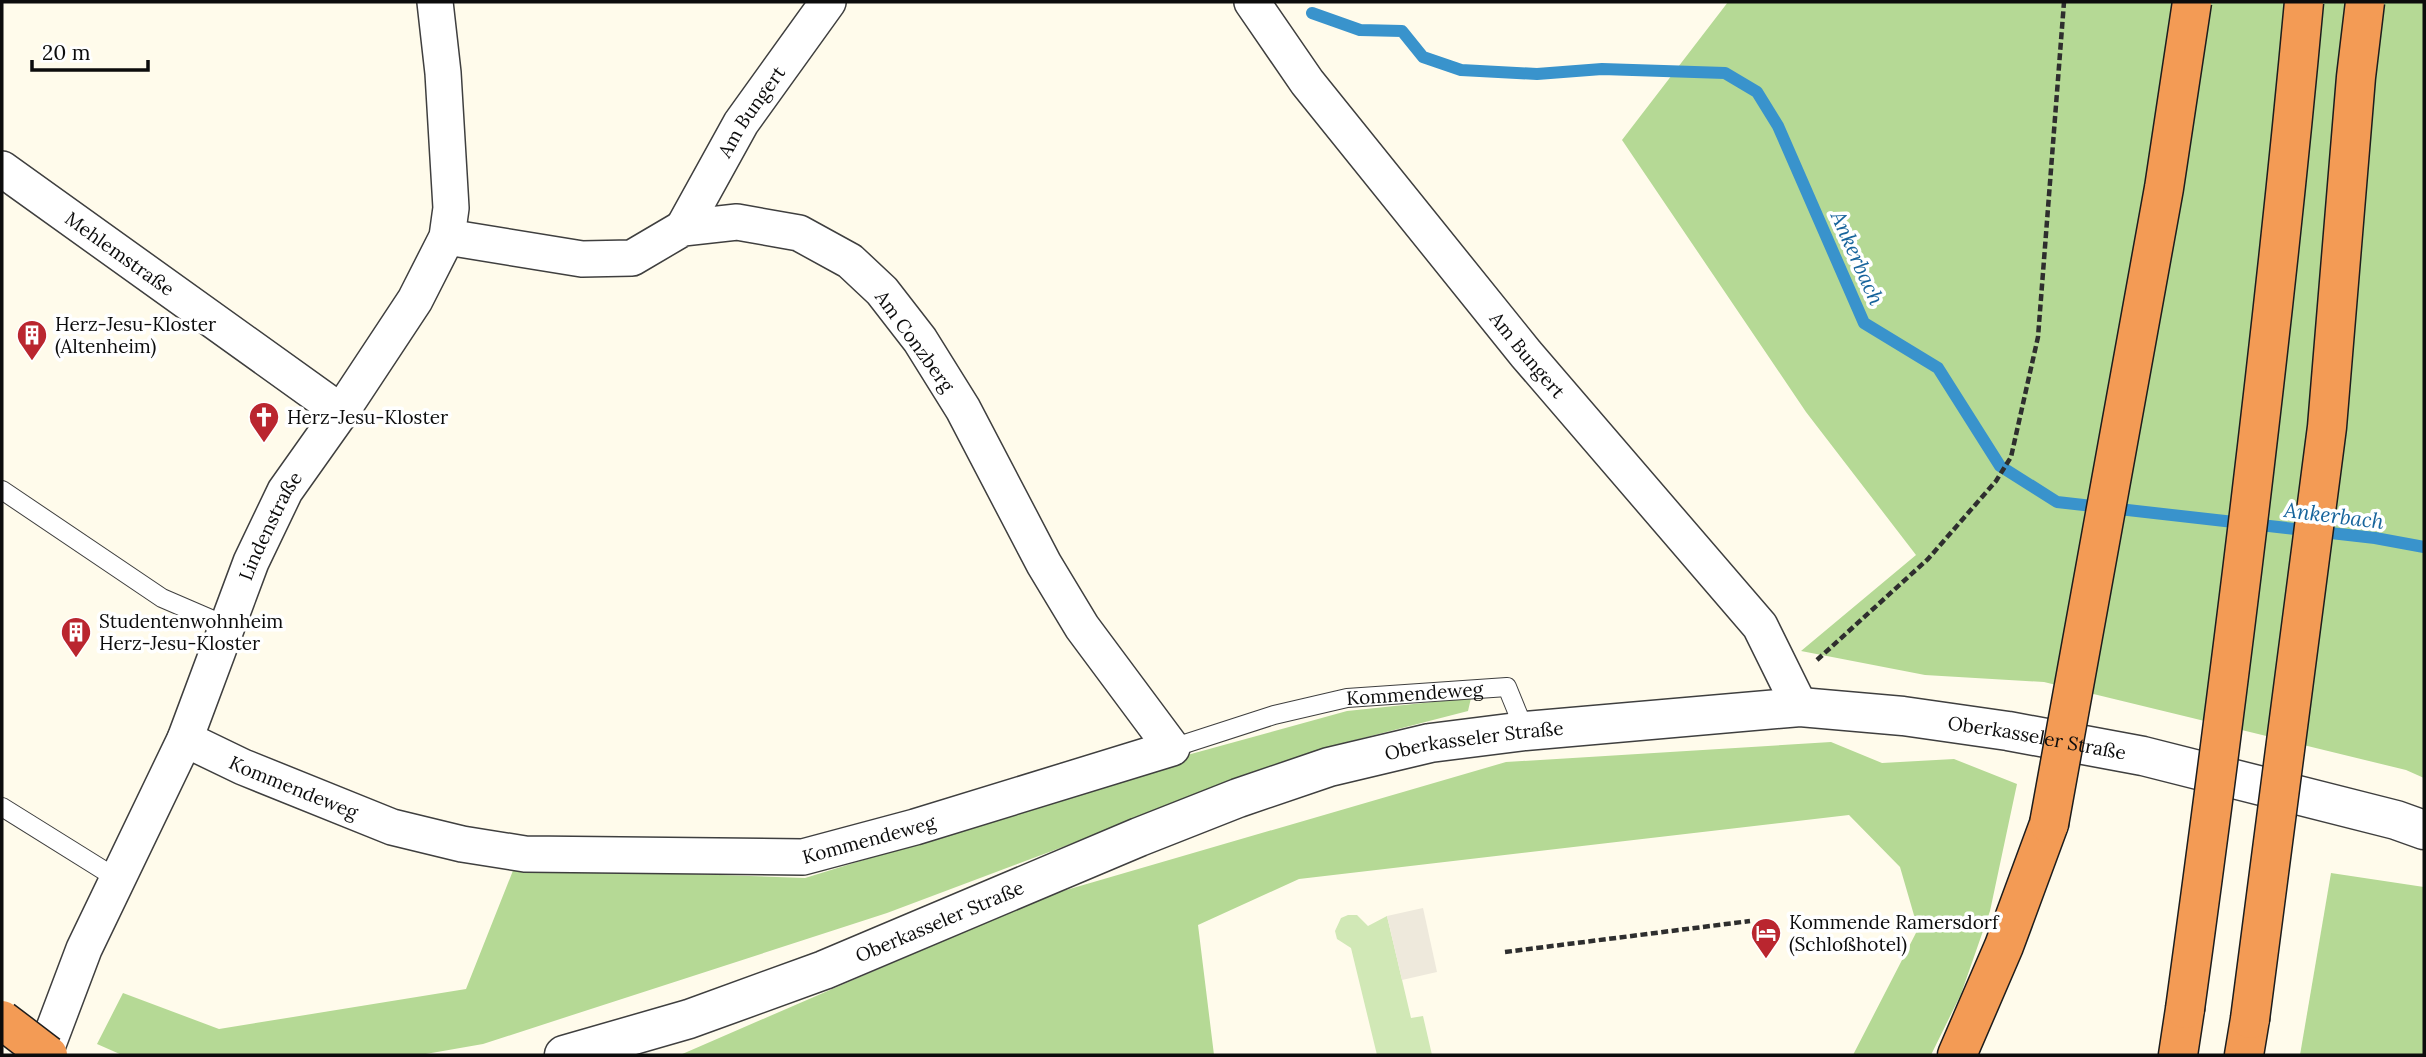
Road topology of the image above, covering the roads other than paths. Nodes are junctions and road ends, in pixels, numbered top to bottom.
1 (435, 2) edge
2 (828, 2) edge
3 (1252, 2) edge
4 (2192, 2) edge
5 (2304, 2) edge
6 (2365, 2) edge
7 (2, 169) edge
8 (683, 228) junction
9 (447, 237) junction
10 (341, 412) junction
11 (2, 490) edge
12 (227, 626) junction
13 (1800, 707) junction
14 (1525, 731) junction
15 (185, 739) junction
16 (1172, 748) junction
17 (2, 807) edge
18 (2424, 830) edge
19 (116, 878) junction
20 (2, 1020) edge
21 (2247, 1037) edge
22 (46, 1055) edge
23 (564, 1055) edge
24 (1957, 1055) edge
25 (2178, 1055) edge

1 - 9 street, Lindenstraße
2 - 8 street, Am Bungert
3 - 13 street, Am Bungert
4 - 24 highway, bridge
5 - 25 highway, bridge
6 - 21 highway, bridge
7 - 10 street, Mehlemstraße
8 - 9 street, Am Conzberg
8 - 16 street, Am Conzberg
9 - 10 street, Lindenstraße
10 - 12 street, Lindenstraße
11 - 12 lane
12 - 15 street, Lindenstraße
13 - 14 street, Oberkasseler Straße
13 - 18 street, Oberkasseler Straße
14 - 16 lane, Kommendeweg
14 - 23 street, Oberkasseler Straße
15 - 16 street, Kommendeweg
15 - 19 street, Lindenstraße
17 - 19 lane
19 - 22 street, Lindenstraße
20 - 22 highway, bridge

